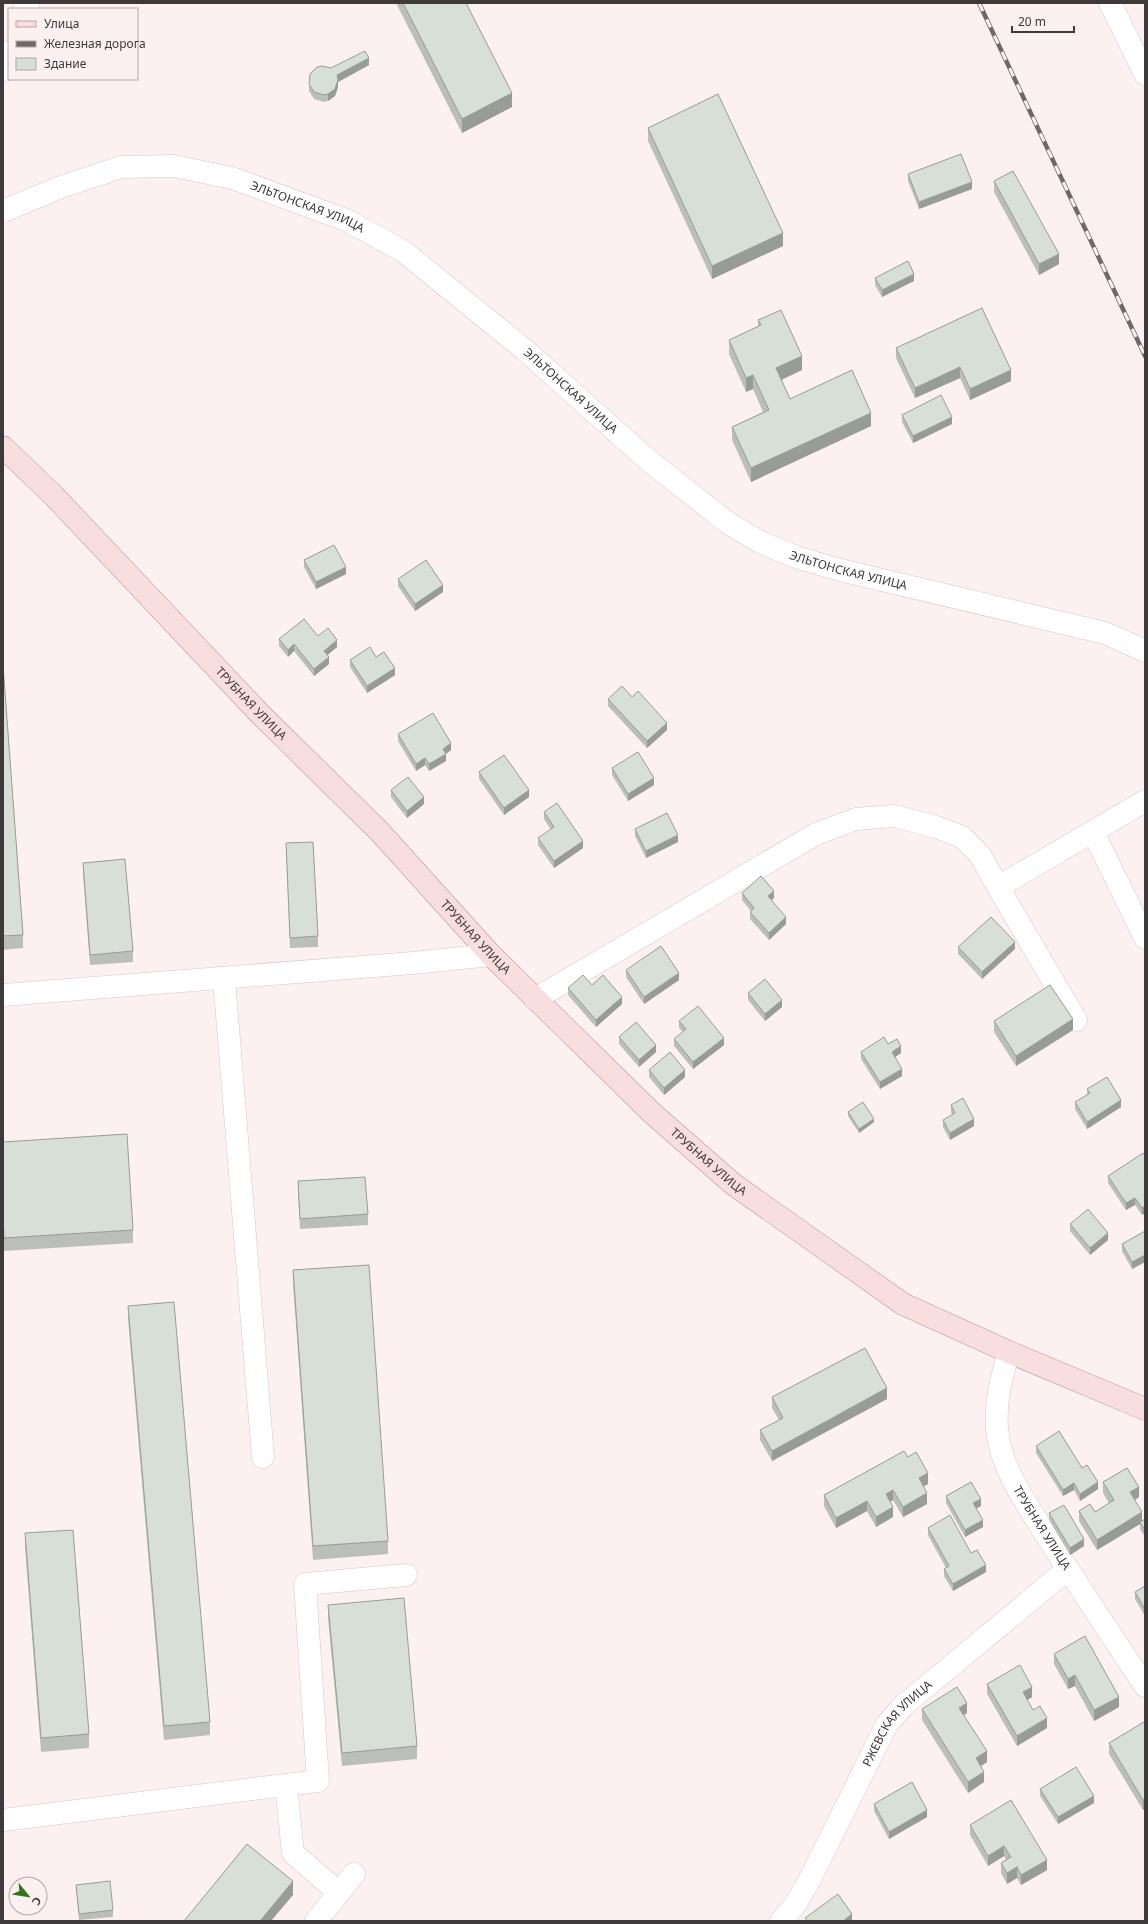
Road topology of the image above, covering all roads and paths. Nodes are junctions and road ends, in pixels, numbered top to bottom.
1 (1110, 3) edge
2 (8, 55) edge
3 (3, 71) edge
4 (1145, 74) edge
5 (3, 211) edge
6 (3, 447) edge
7 (1145, 651) edge
8 (1145, 801) edge
9 (1093, 832) junction
10 (998, 887) junction
11 (1145, 938) edge
12 (491, 955) junction
13 (224, 978) junction
14 (3, 995) edge
15 (535, 999) junction
16 (1076, 1020) dead end
17 (1009, 1352) junction
18 (1145, 1409) edge
19 (263, 1457) dead end
20 (1068, 1569) junction
21 (406, 1575) dead end
22 (1145, 1686) edge
23 (286, 1785) junction
24 (3, 1820) edge
25 (354, 1874) dead end
26 (339, 1892) junction
27 (316, 1921) edge
28 (781, 1921) edge

1 - 4 street
2 - 3 street
5 - 7 street, ЭЛЬТОНСКАЯ УЛИЦА
6 - 12 main road, ТРУБНАЯ УЛИЦА
8 - 9 street
9 - 10 street
9 - 11 street
10 - 15 street
10 - 16 street
12 - 13 street
12 - 15 main road, ТРУБНАЯ УЛИЦА
13 - 14 street
13 - 19 street
15 - 17 main road, ТРУБНАЯ УЛИЦА
17 - 18 main road, ТРУБНАЯ УЛИЦА
17 - 20 street, ТРУБНАЯ УЛИЦА
20 - 22 street, ТРУБНАЯ УЛИЦА
20 - 28 street, РЖЕВСКАЯ УЛИЦА
21 - 23 street
23 - 24 street
23 - 26 street
25 - 26 street
26 - 27 street

